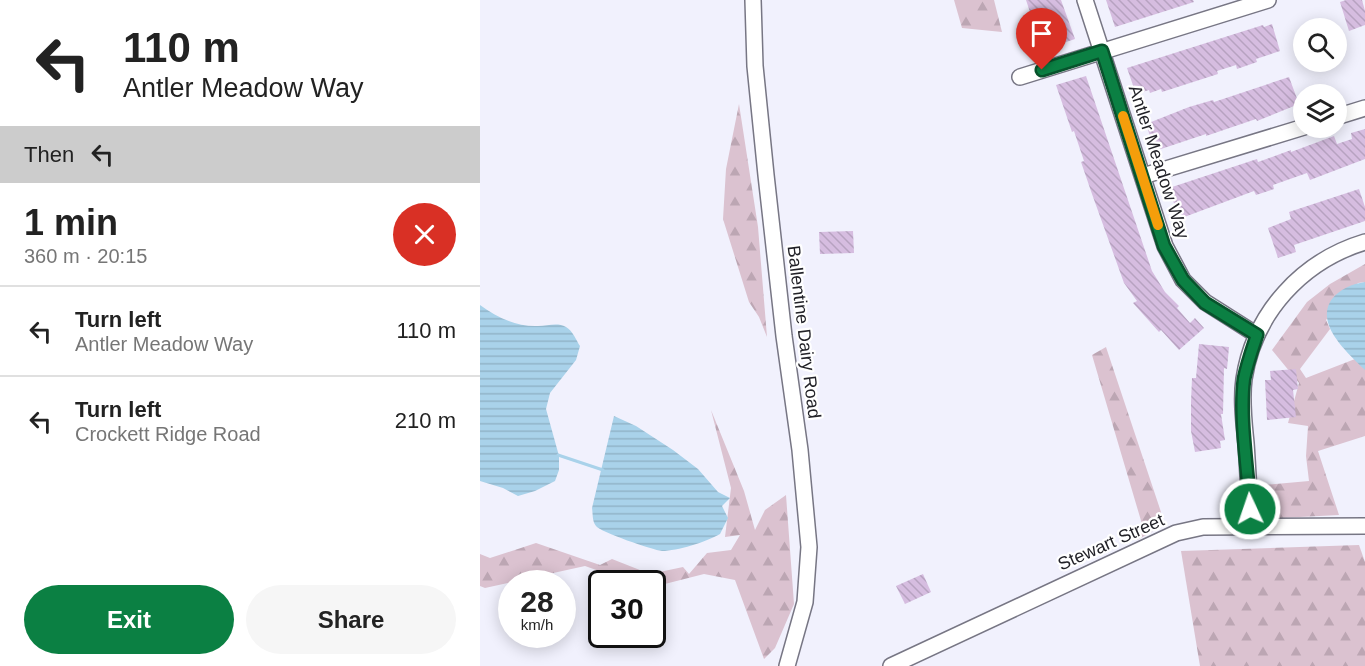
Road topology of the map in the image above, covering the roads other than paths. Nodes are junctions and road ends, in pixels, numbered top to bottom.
1 (753, 0) edge
2 (1085, 0) edge
3 (1268, 0) edge
4 (1102, 51) junction
5 (1020, 77) dead end
6 (1365, 108) edge
7 (1347, 114) edge
8 (1293, 130) edge
9 (1143, 176) junction
10 (1365, 242) edge
11 (1257, 335) junction
12 (1251, 526) junction
13 (1365, 526) edge
14 (788, 666) edge
15 (891, 666) edge

1 - 14 street, Ballentine Dairy Road
2 - 4 street, Antler Meadow Way
3 - 4 street
4 - 5 street
4 - 9 street, Antler Meadow Way
6 - 7 street
8 - 9 street
9 - 11 street, Antler Meadow Way
10 - 11 street
11 - 12 street
12 - 13 street, Stewart Street
12 - 15 street, Stewart Street

